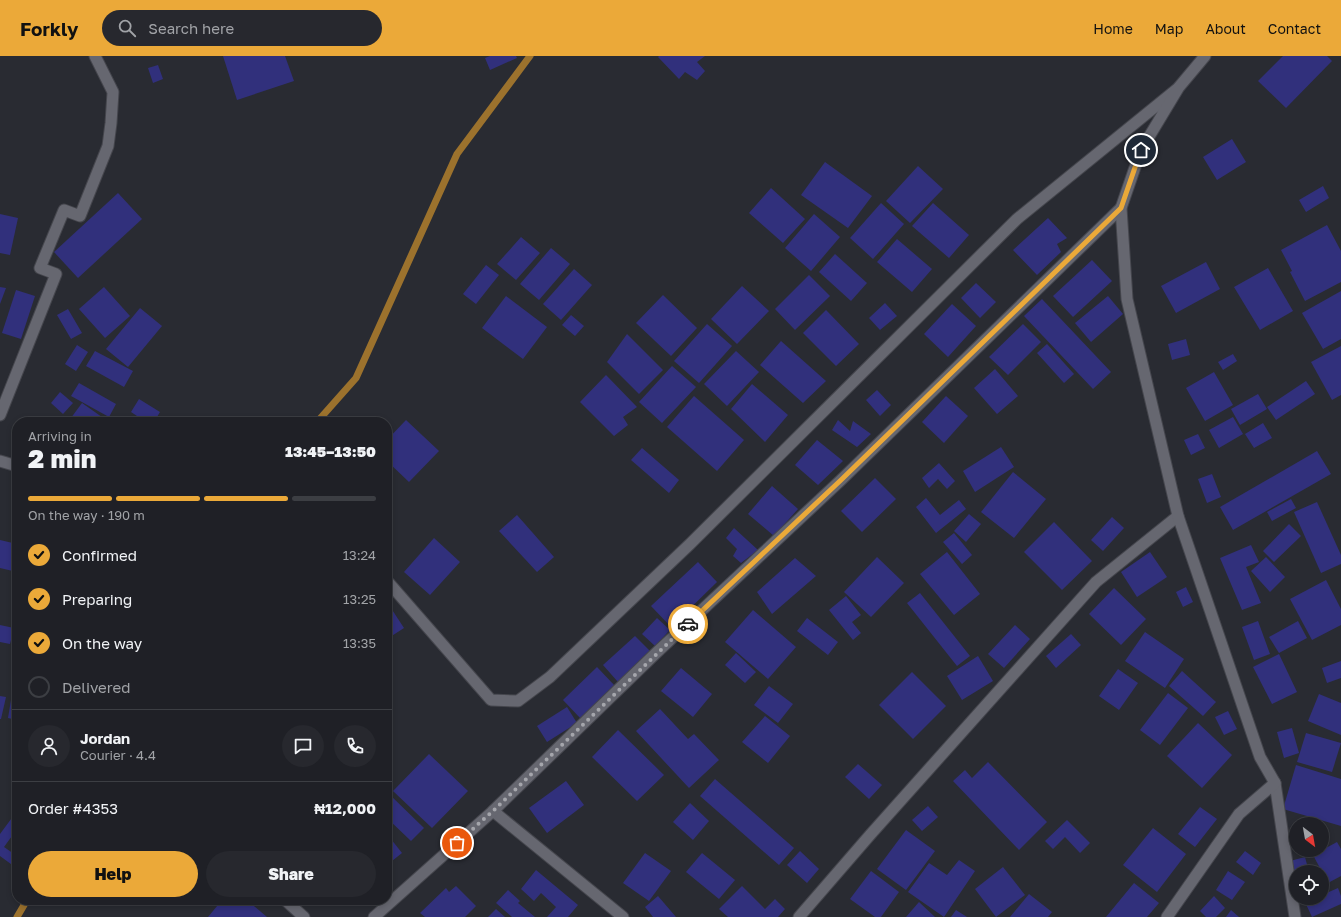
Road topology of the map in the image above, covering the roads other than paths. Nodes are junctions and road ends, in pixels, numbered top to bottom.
1 (95, 56) edge
2 (1205, 56) edge
3 (1179, 87) junction
4 (1121, 208) junction
5 (0, 415) edge
6 (0, 461) edge
7 (12, 465) edge
8 (1178, 516) junction
9 (392, 586) edge
10 (1274, 783) junction
11 (493, 811) junction
12 (392, 901) edge
13 (291, 905) edge
14 (387, 905) edge
15 (801, 916) edge
16 (304, 917) edge
17 (374, 917) edge
18 (623, 917) edge
19 (1167, 917) edge
20 (1295, 917) edge

1 - 5 street
2 - 3 street
3 - 4 street
3 - 9 street
4 - 8 street
4 - 11 street
6 - 7 street
8 - 10 street
8 - 15 street
10 - 19 street
10 - 20 street
11 - 12 street
11 - 18 street
13 - 16 street
14 - 17 street

